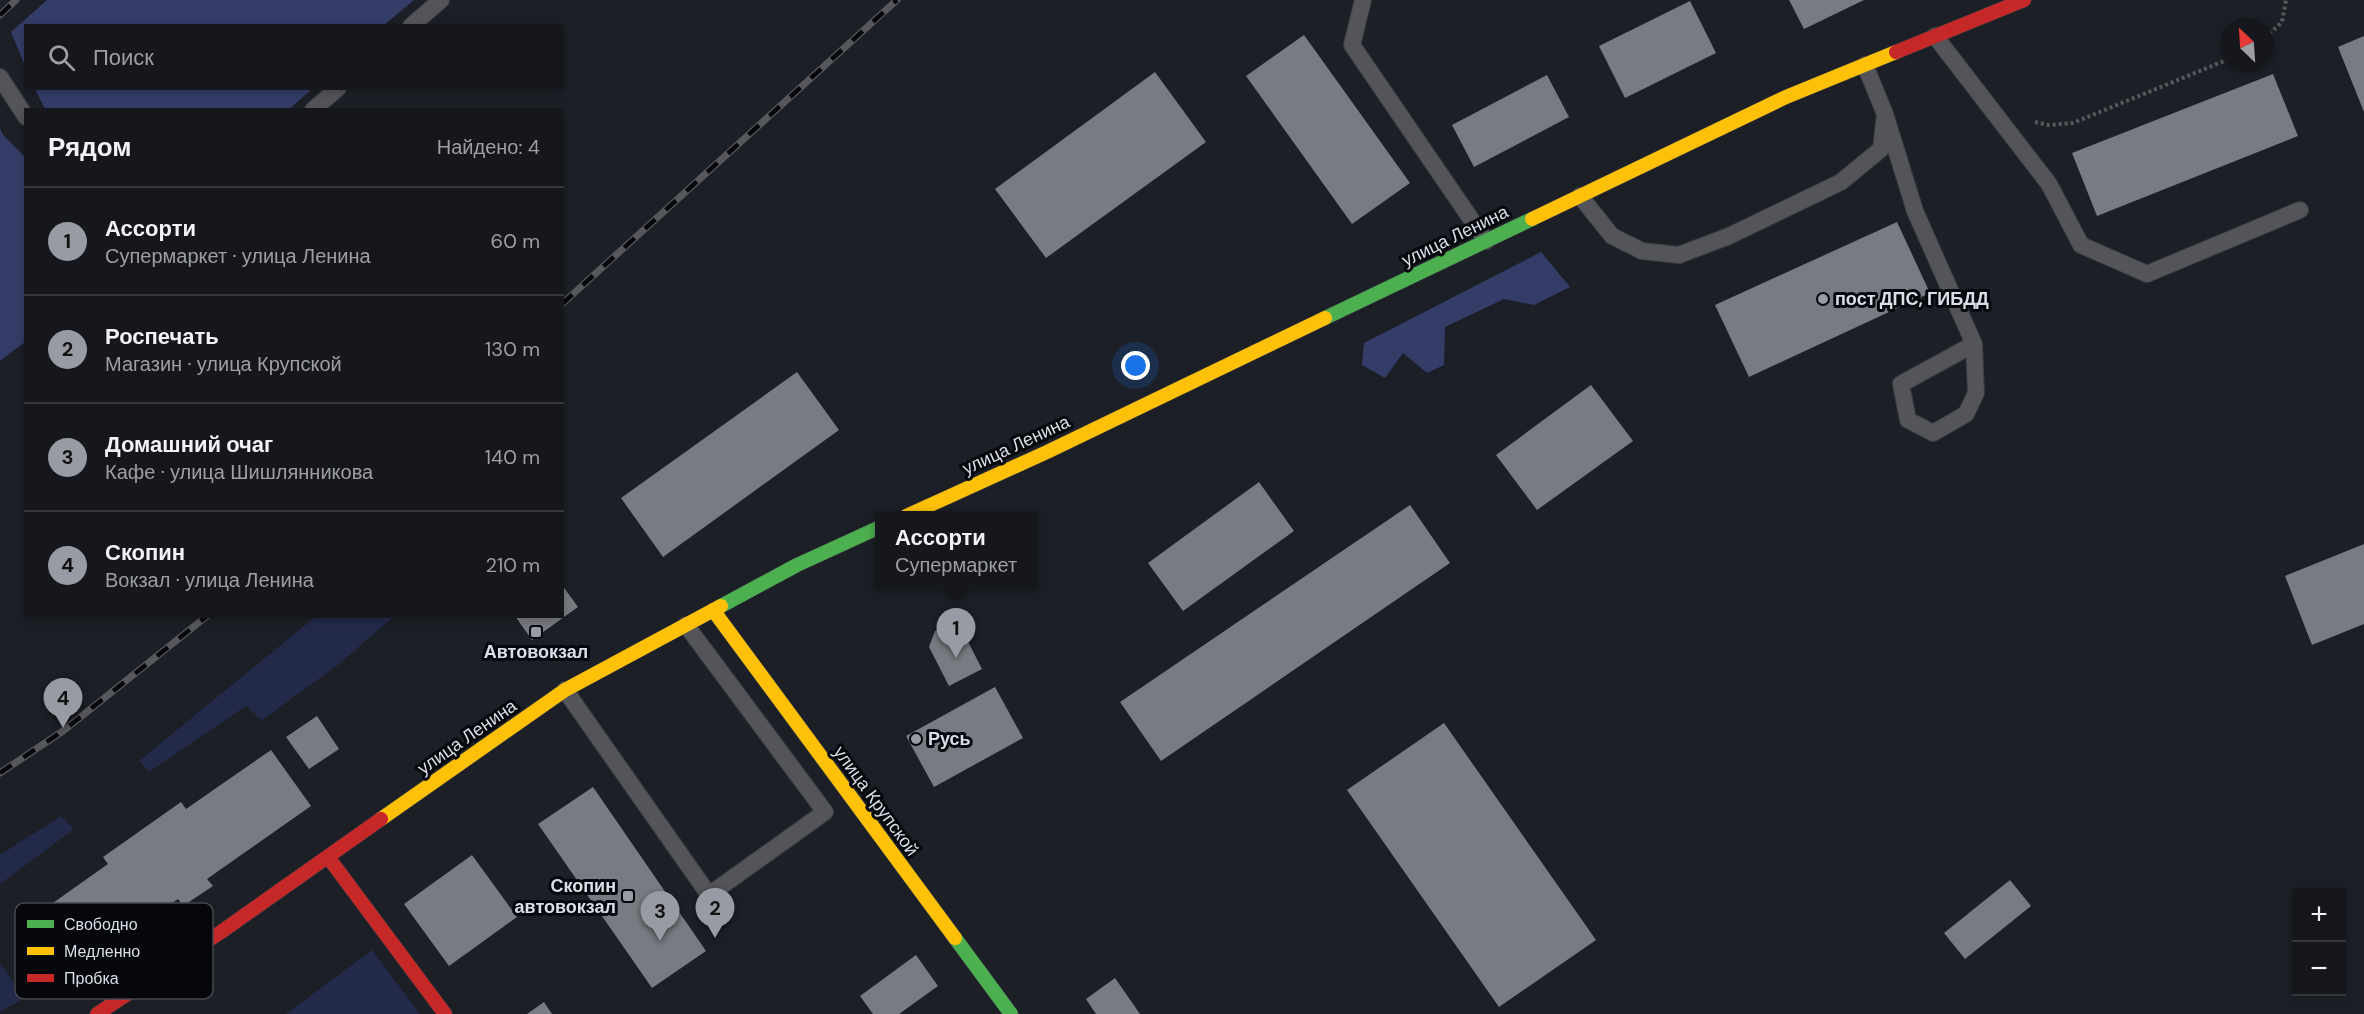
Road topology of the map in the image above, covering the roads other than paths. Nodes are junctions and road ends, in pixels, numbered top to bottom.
1 (441, 0) edge
2 (1363, 0) edge
3 (2024, 0) edge
4 (413, 24) edge
5 (1935, 36) junction
6 (1865, 65) junction
7 (0, 76) edge
8 (336, 90) edge
9 (315, 108) edge
10 (24, 114) edge
11 (1885, 114) junction
12 (1580, 196) junction
13 (2301, 210) dead end
14 (1486, 241) junction
15 (1974, 344) junction
16 (917, 511) edge
17 (875, 529) edge
18 (713, 610) junction
19 (686, 625) junction
20 (565, 690) junction
21 (328, 857) junction
22 (213, 937) edge
23 (120, 999) edge
24 (97, 1014) edge
25 (445, 1014) edge
26 (1011, 1014) edge

1 - 4 lane
2 - 14 lane
3 - 5 street, улица Ленина
5 - 6 street, улица Ленина
5 - 13 lane
6 - 11 lane
6 - 12 street, улица Ленина
7 - 10 lane
8 - 9 lane
11 - 12 lane
11 - 15 lane
12 - 14 street, улица Ленина
14 - 16 street, улица Ленина
15 - 15 lane
17 - 18 street, улица Ленина
18 - 19 street, улица Ленина
18 - 26 street, улица Крупской
19 - 20 street, улица Ленина
19 - 20 lane
20 - 21 street, улица Ленина
21 - 22 street, улица Ленина
21 - 25 street
23 - 24 street, улица Ленина

